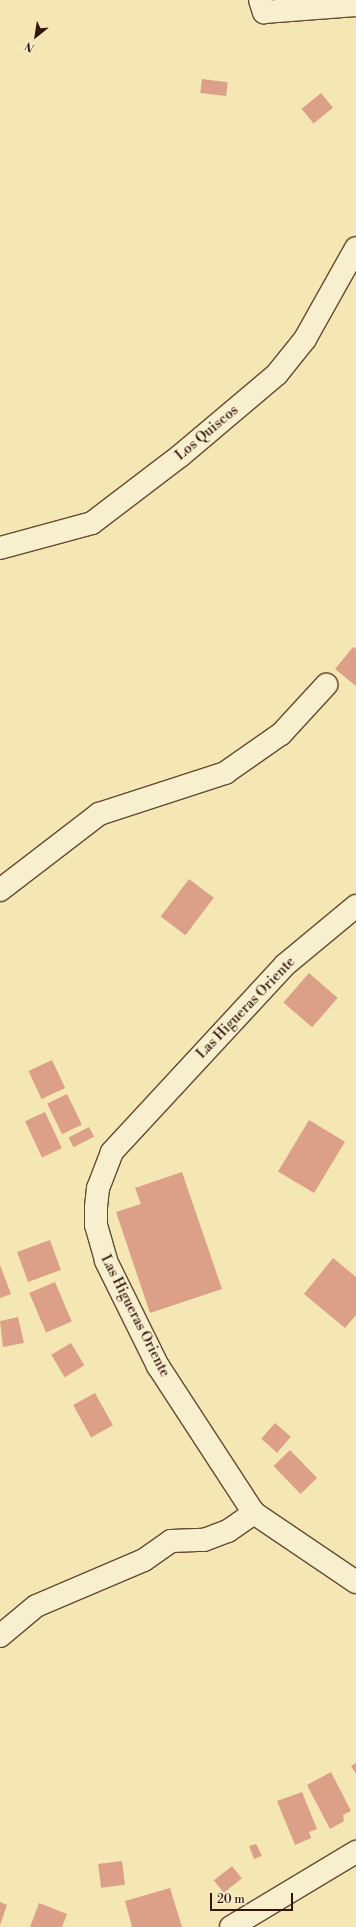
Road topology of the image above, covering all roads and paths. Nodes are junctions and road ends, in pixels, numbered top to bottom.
1 (260, 0) edge
2 (356, 5) edge
3 (356, 248) edge
4 (0, 548) edge
5 (326, 685) dead end
6 (0, 890) edge
7 (356, 906) edge
8 (254, 1513) junction
9 (356, 1582) edge
10 (0, 1636) edge
11 (356, 1852) edge
12 (231, 1927) edge

1 - 2 street
3 - 4 street, Los Quiscos
5 - 6 street
7 - 8 street, Las Higueras Oriente
8 - 9 street, Las Higueras Oriente
8 - 10 street
11 - 12 street

